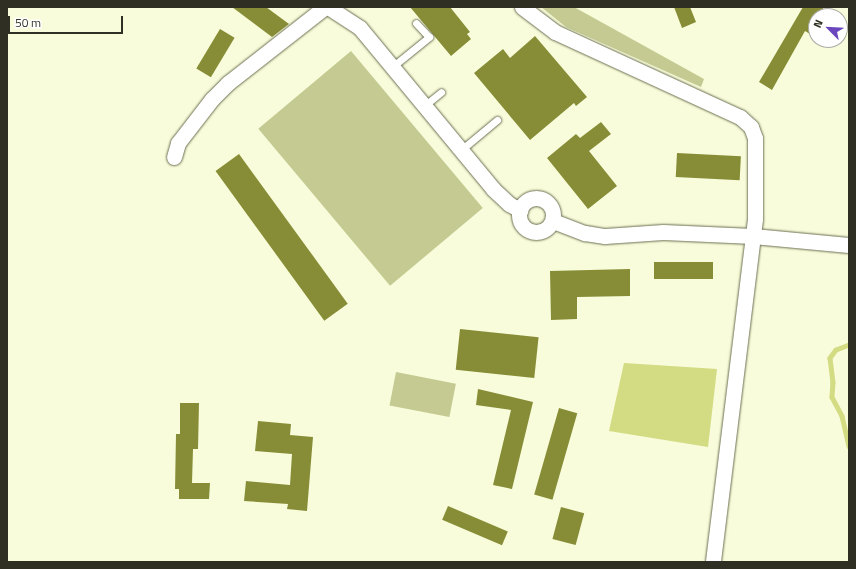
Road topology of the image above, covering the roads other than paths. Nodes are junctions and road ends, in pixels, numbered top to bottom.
1 (326, 7) edge
2 (522, 7) edge
3 (416, 23) dead end
4 (392, 67) junction
5 (441, 92) dead end
6 (424, 106) junction
7 (497, 120) dead end
8 (460, 150) junction
9 (174, 157) dead end
10 (520, 210) junction
11 (553, 221) junction
12 (753, 236) junction
13 (849, 245) edge
14 (713, 562) edge

1 - 4 street
1 - 9 street
2 - 12 street
3 - 4 lane
4 - 6 street
5 - 6 lane
6 - 8 street
7 - 8 lane
8 - 10 street
10 - 11 street
10 - 11 street
11 - 12 street
12 - 13 street
12 - 14 street

